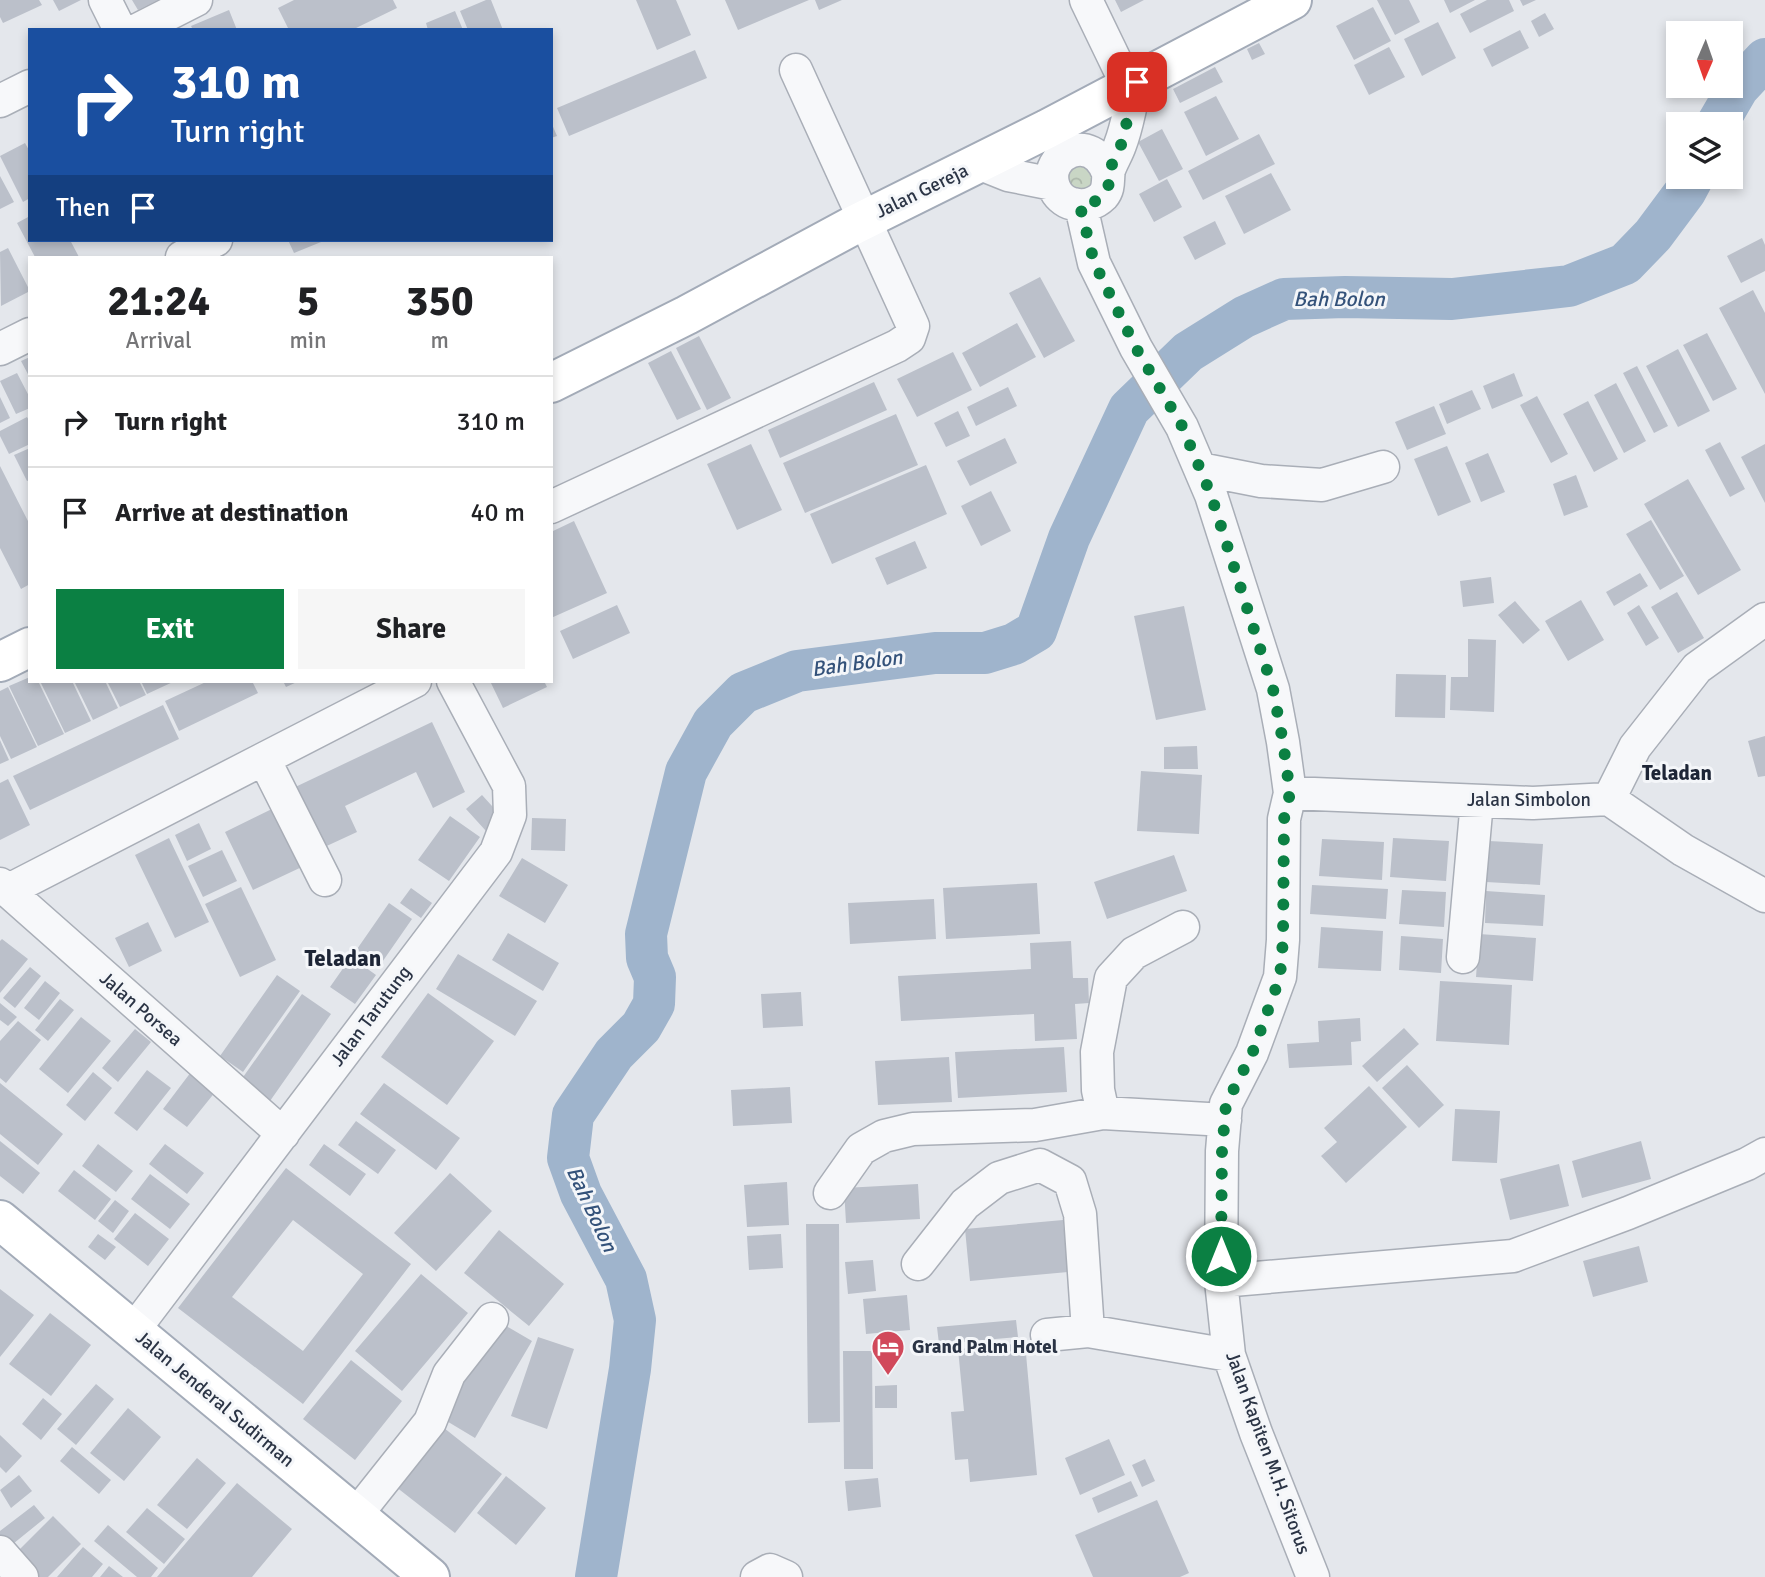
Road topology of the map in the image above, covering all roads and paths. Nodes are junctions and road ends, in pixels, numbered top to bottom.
1 (105, 0) edge
2 (196, 0) edge
3 (1086, 0) edge
4 (1292, 0) edge
5 (119, 28) edge
6 (141, 28) edge
7 (796, 70) dead end
8 (1133, 85) junction
9 (28, 87) edge
10 (0, 101) edge
11 (1058, 140) junction
12 (978, 163) junction
13 (1108, 173) junction
14 (1053, 184) junction
15 (1080, 206) junction
16 (863, 220) junction
17 (212, 242) edge
18 (184, 256) edge
19 (28, 335) edge
20 (0, 349) edge
21 (553, 382) edge
22 (1383, 467) dead end
23 (1200, 470) junction
24 (553, 506) edge
25 (1765, 619) edge
26 (28, 648) edge
27 (0, 662) edge
28 (411, 683) edge
29 (454, 683) edge
30 (264, 759) junction
31 (1290, 793) junction
32 (1609, 799) junction
33 (1477, 801) junction
34 (325, 880) dead end
35 (3, 888) edge
36 (1765, 896) edge
37 (1183, 927) dead end
38 (1463, 957) dead end
39 (1103, 1113) junction
40 (1225, 1120) junction
41 (283, 1133) junction
42 (1765, 1154) edge
43 (830, 1193) dead end
44 (0, 1220) edge
45 (918, 1264) dead end
46 (1220, 1281) junction
47 (492, 1319) dead end
48 (133, 1331) junction
49 (1088, 1331) junction
50 (1047, 1335) dead end
51 (1229, 1354) junction
52 (356, 1515) junction
53 (0, 1552) edge
54 (428, 1576) edge
55 (22, 1577) edge
56 (757, 1577) edge
57 (786, 1577) edge
58 (1313, 1577) edge

1 - 5 street
2 - 6 street
3 - 8 street
4 - 8 main road, Jalan Gereja
7 - 16 street
8 - 11 main road, Jalan Gereja
8 - 13 street
9 - 10 street
11 - 12 main road, Jalan Gereja
11 - 13 street
11 - 14 street
12 - 14 street
12 - 16 main road, Jalan Gereja
13 - 15 street
14 - 15 street
15 - 23 street, Jalan Kapiten M.H. Sitorus
16 - 21 main road, Jalan Gereja
16 - 24 street
17 - 18 street
19 - 20 street
22 - 23 street
23 - 31 street, Jalan Kapiten M.H. Sitorus
25 - 32 street, Jalan Simbolon
26 - 27 main road
28 - 30 street
29 - 41 street, Jalan Tarutung
30 - 34 street
30 - 35 street
31 - 33 street, Jalan Simbolon
31 - 40 street, Jalan Kapiten M.H. Sitorus
32 - 33 street, Jalan Simbolon
32 - 36 street
33 - 38 street
35 - 41 street, Jalan Porsea
37 - 39 street
39 - 40 street
39 - 43 street
40 - 46 street, Jalan Kapiten M.H. Sitorus
41 - 48 street, Jalan Tarutung
42 - 46 street
44 - 48 main road, Jalan Jenderal Sudirman
45 - 49 street
46 - 51 street, Jalan Kapiten M.H. Sitorus
47 - 52 street
48 - 52 main road, Jalan Jenderal Sudirman
49 - 50 street
49 - 51 street
51 - 58 street, Jalan Kapiten M.H. Sitorus
52 - 54 main road, Jalan Jenderal Sudirman
53 - 55 street
56 - 57 street

